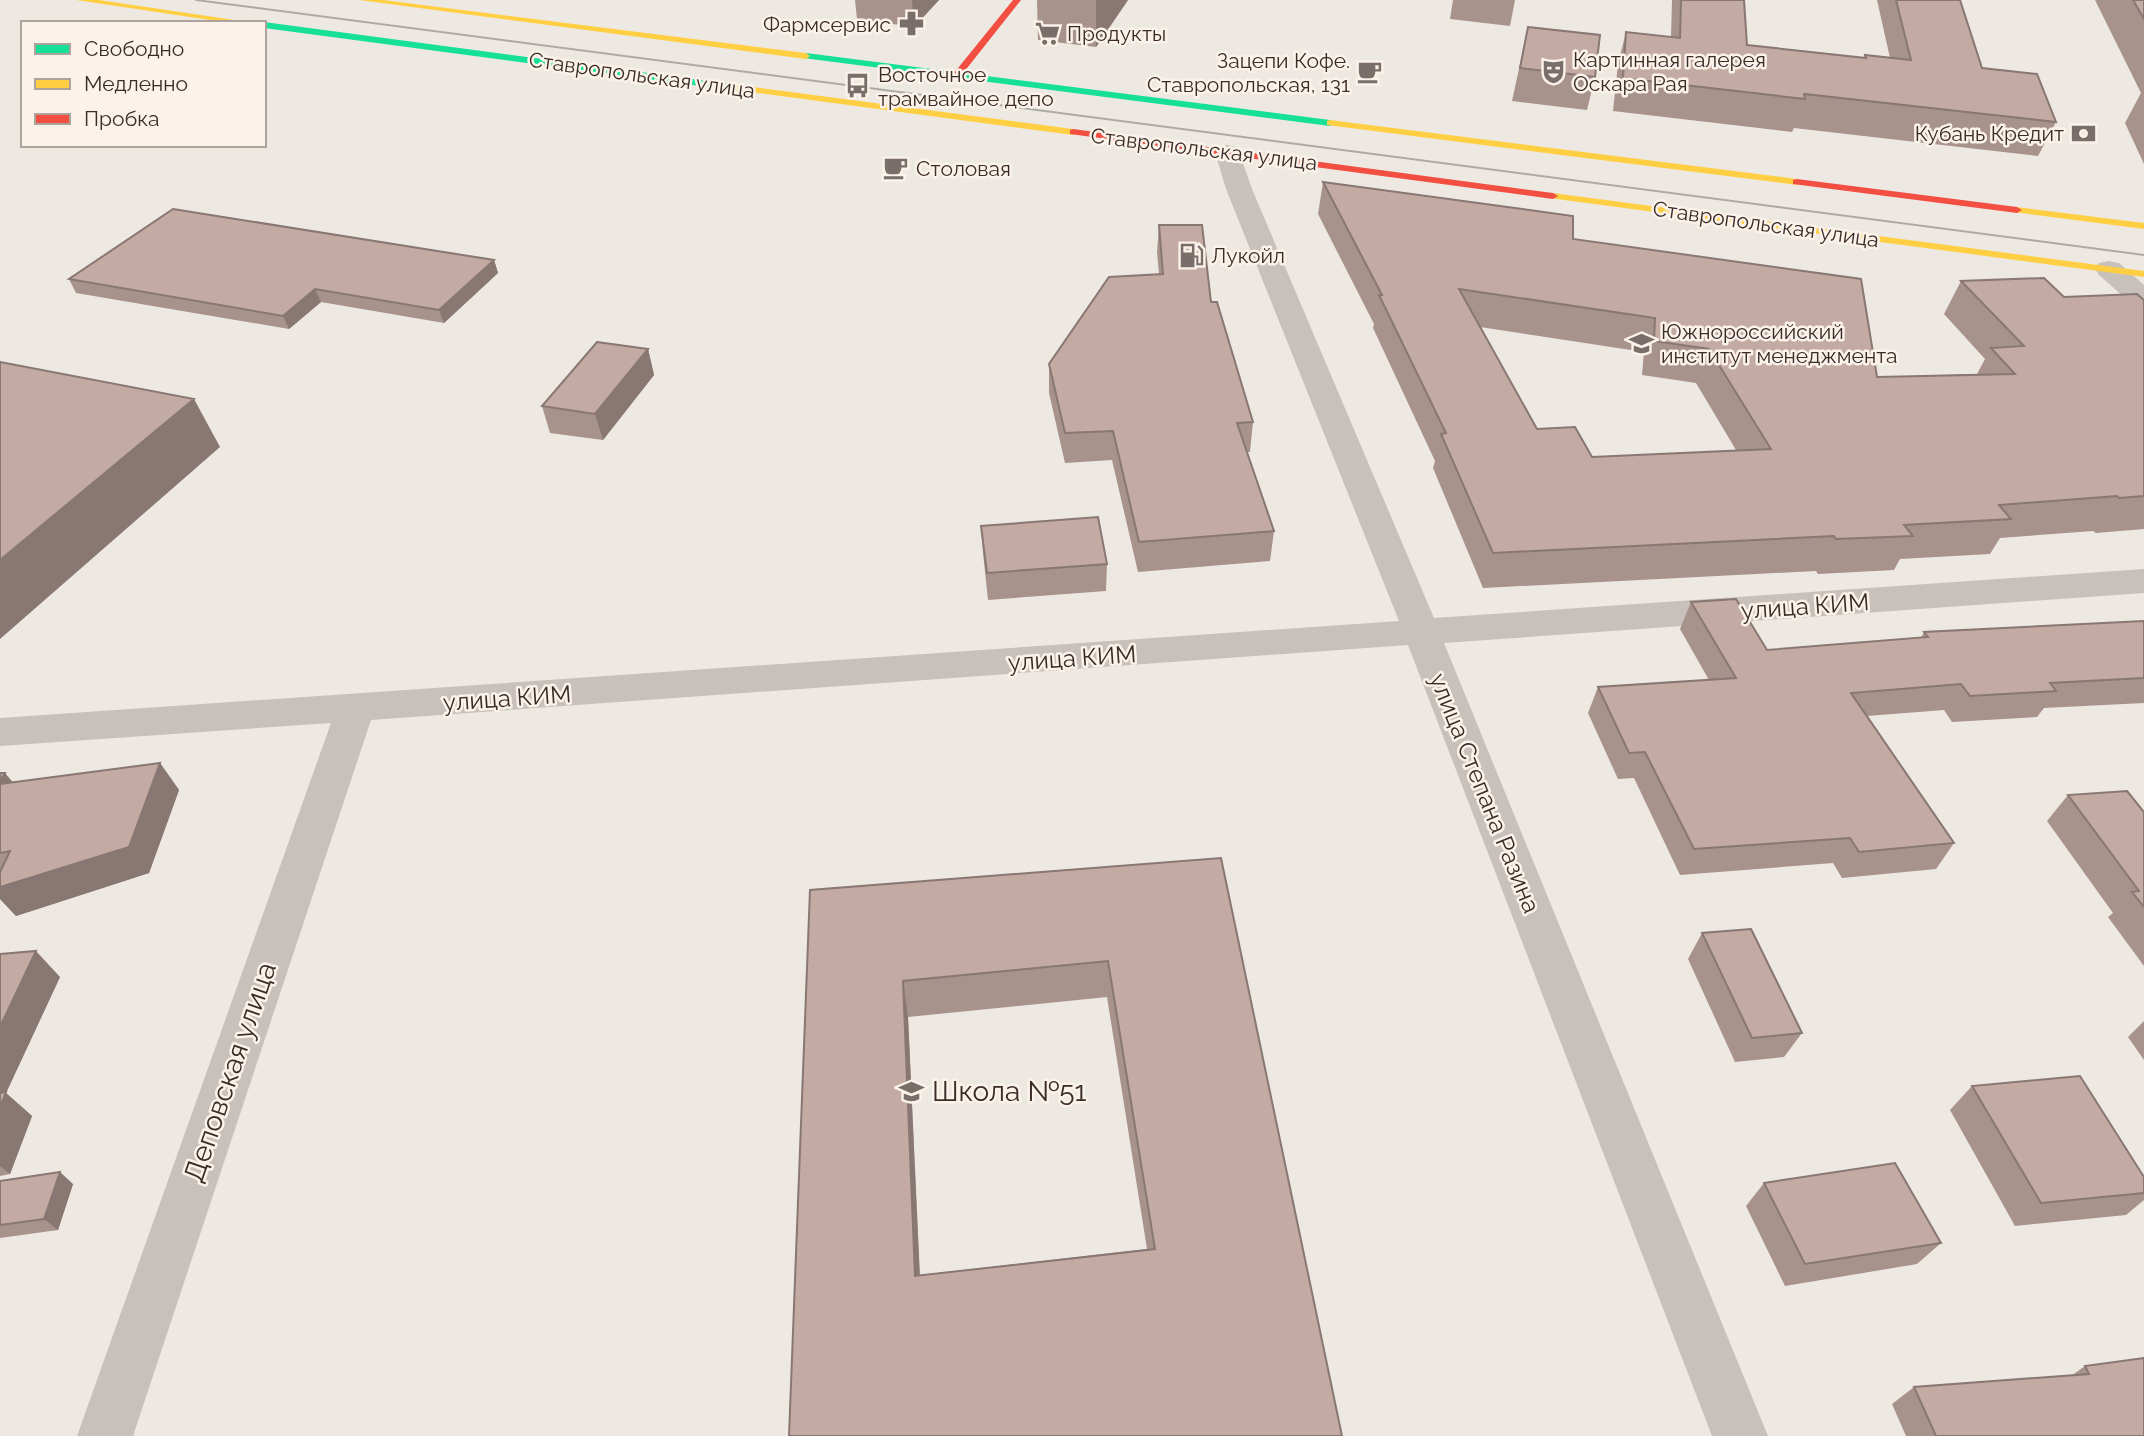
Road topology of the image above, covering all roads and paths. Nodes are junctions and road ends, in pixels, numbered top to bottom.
1 (80, 0) edge
2 (363, 0) edge
3 (1017, 0) edge
4 (236, 21) edge
5 (266, 24) edge
6 (957, 75) junction
7 (1227, 152) junction
8 (2144, 226) edge
9 (2109, 269) junction
10 (2144, 274) edge
11 (2144, 300) edge
12 (2144, 581) edge
13 (1422, 634) junction
14 (355, 709) junction
15 (0, 732) edge
16 (105, 1436) edge
17 (1740, 1436) edge

1 - 4 main road
2 - 6 main road, Ставропольская улица
3 - 6 main road
5 - 7 main road, Ставропольская улица
6 - 8 main road, Ставропольская улица
7 - 9 main road, Ставропольская улица
7 - 13 street, улица Степана Разина
9 - 10 main road, Ставропольская улица
9 - 11 street
12 - 13 street, улица КИМ
13 - 14 street, улица КИМ
13 - 17 street, улица Степана Разина
14 - 15 street, улица КИМ
14 - 16 street, Деповская улица

